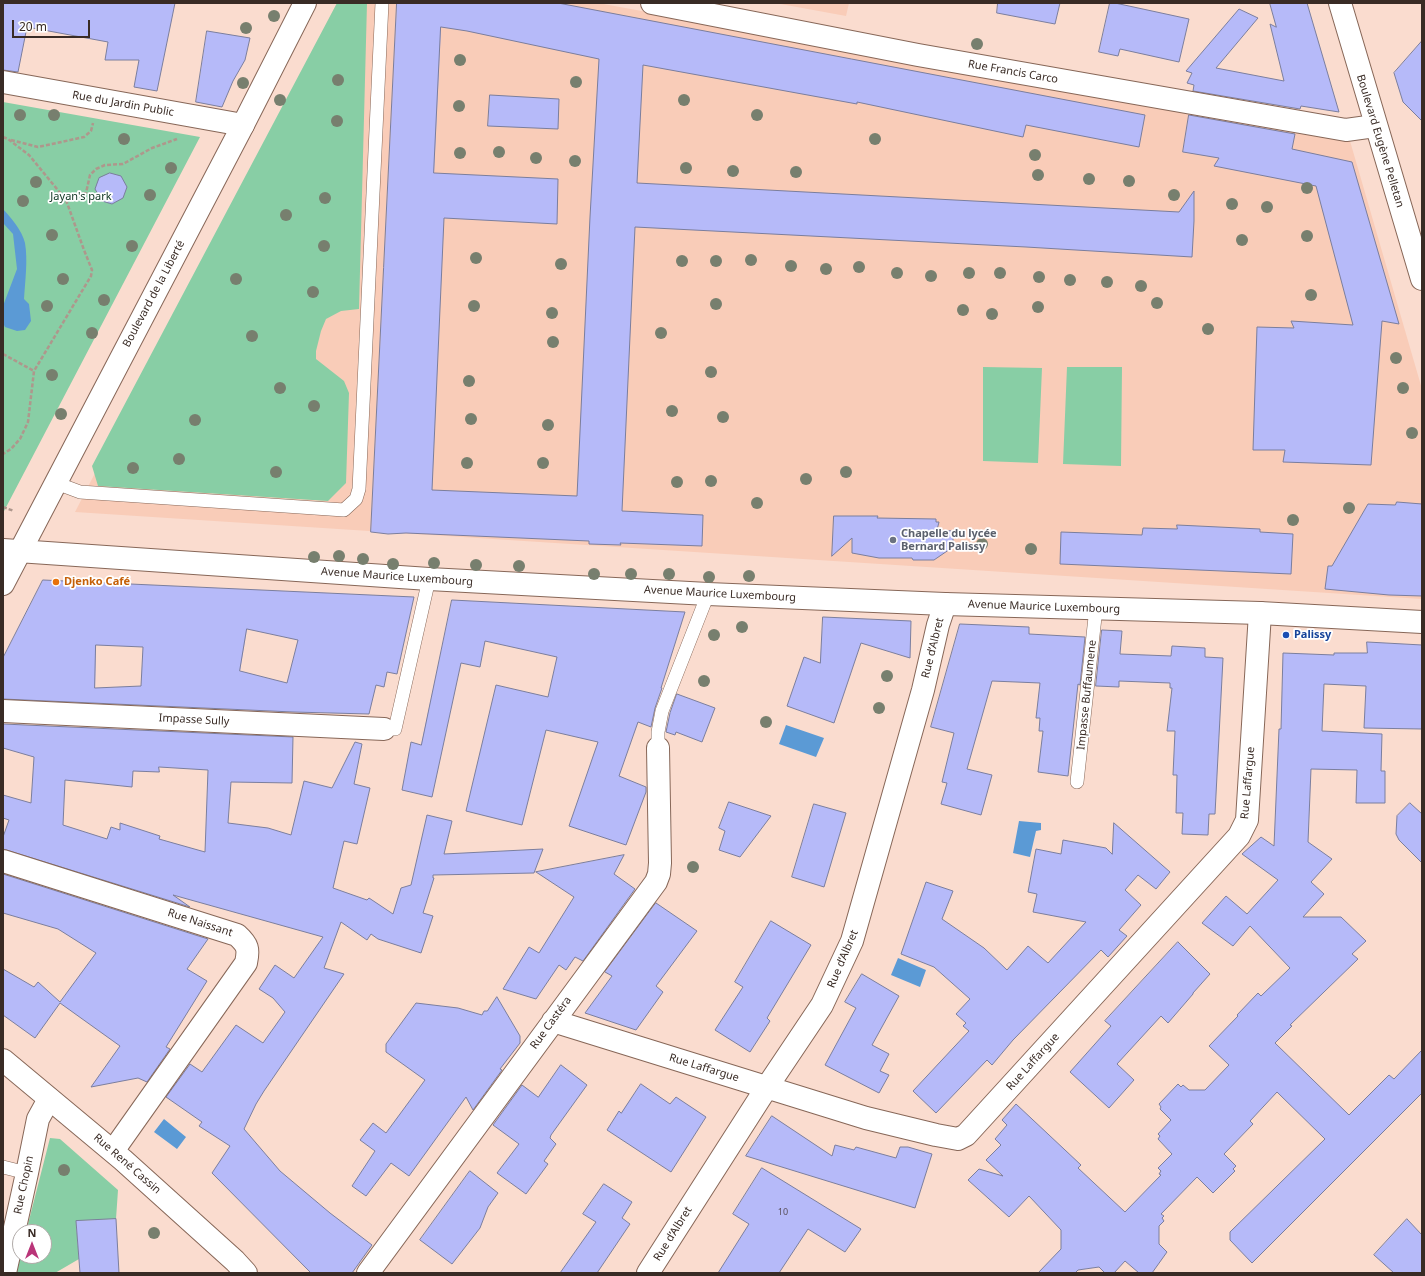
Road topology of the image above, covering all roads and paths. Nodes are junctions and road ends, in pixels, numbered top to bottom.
1 (304, 3) edge
2 (382, 3) edge
3 (652, 3) edge
4 (1346, 7) edge
5 (3, 82) edge
6 (99, 100) junction
7 (210, 119) junction
8 (243, 125) junction
9 (1375, 126) junction
10 (3, 137) edge
11 (8, 139) junction
12 (66, 200) junction
13 (1419, 257) edge
14 (1422, 279) edge
15 (3, 354) edge
16 (34, 372) junction
17 (3, 454) edge
18 (56, 483) junction
19 (11, 551) edge
20 (429, 579) junction
21 (3, 584) edge
22 (708, 594) junction
23 (945, 604) junction
24 (1096, 608) junction
25 (1260, 613) junction
26 (1422, 622) edge
27 (3, 711) edge
28 (384, 729) joint
29 (658, 748) joint
30 (1077, 782) dead end
31 (3, 861) edge
32 (552, 1021) junction
33 (3, 1060) edge
34 (767, 1087) junction
35 (49, 1099) junction
36 (112, 1151) junction
37 (3, 1167) edge
38 (27, 1173) junction
39 (5, 1273) edge
40 (246, 1273) edge
41 (368, 1273) edge
42 (648, 1273) edge

1 - 8 street, Boulevard de la Liberté
2 - 18 lane
3 - 9 street, Rue Francis Carco
4 - 9 street, Boulevard Eugène Pelletan
5 - 6 street, Rue du Jardin Public
6 - 7 street, Rue du Jardin Public
6 - 11 path
7 - 8 street, Rue du Jardin Public
7 - 12 path
8 - 18 street, Boulevard de la Liberté
9 - 13 street, Boulevard Eugène Pelletan
10 - 11 path
11 - 12 path
12 - 16 path
13 - 14 street, Boulevard Eugène Pelletan
15 - 16 path
16 - 17 path
18 - 19 street, Boulevard de la Liberté
19 - 20 street, Avenue Maurice Luxembourg
19 - 21 street, Boulevard de la Liberté
20 - 22 street, Avenue Maurice Luxembourg
20 - 28 lane
22 - 23 street, Avenue Maurice Luxembourg
22 - 29 lane
23 - 24 street, Avenue Maurice Luxembourg
23 - 34 street, Rue d’Albret
24 - 25 street, Avenue Maurice Luxembourg
24 - 30 lane, Impasse Buffaumene
25 - 26 street, Avenue Maurice Luxembourg
25 - 34 street, Rue Laffargue
27 - 28 street, Impasse Sully
29 - 32 street, Rue Castéra
31 - 36 street, Rue Naissant
32 - 34 street, Rue Laffargue
32 - 41 street, Rue Castéra
33 - 35 street, Rue René Cassin
34 - 42 street, Rue d’Albret
35 - 36 street, Rue René Cassin
35 - 38 street, Rue Chopin
36 - 40 street, Rue René Cassin
37 - 38 lane
38 - 39 street, Rue Chopin

